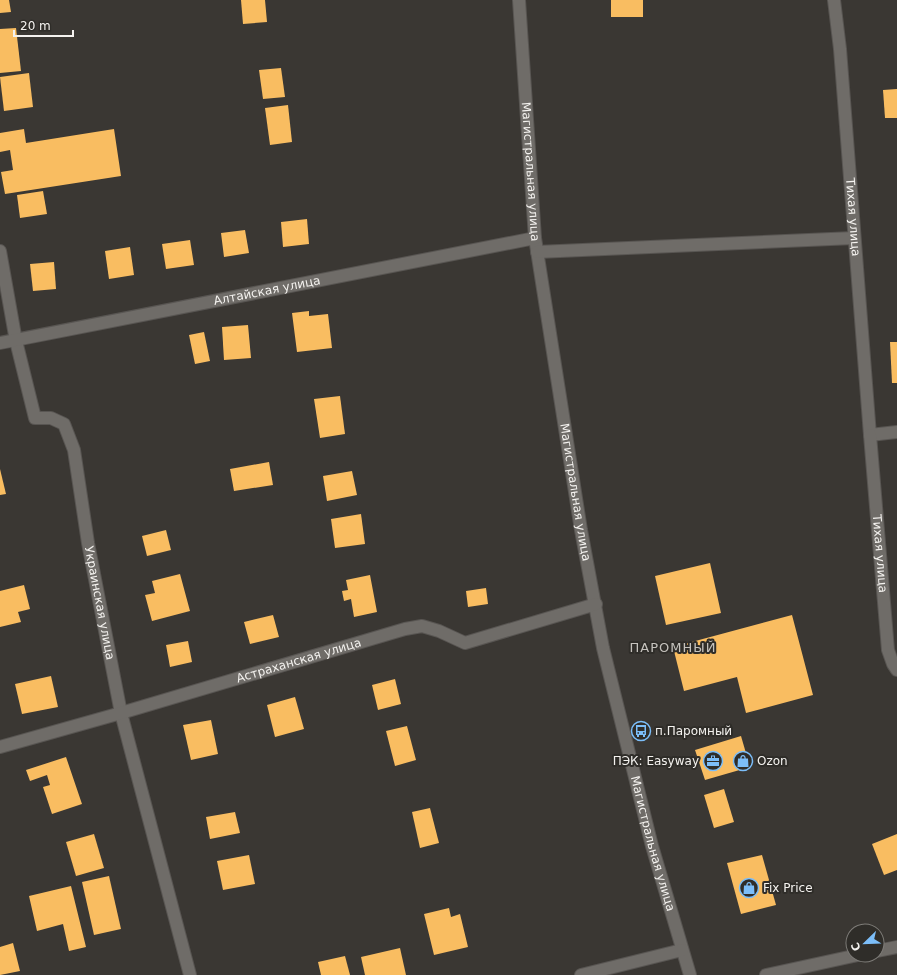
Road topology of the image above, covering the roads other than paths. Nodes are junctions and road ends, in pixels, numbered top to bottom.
1 (519, 0) edge
2 (834, 0) edge
3 (535, 238) junction
4 (854, 238) junction
5 (0, 251) edge
6 (537, 252) junction
7 (16, 341) junction
8 (0, 343) edge
9 (897, 432) edge
10 (870, 435) junction
11 (596, 604) junction
12 (897, 670) edge
13 (121, 713) junction
14 (0, 747) edge
15 (897, 947) edge
16 (885, 949) edge
17 (682, 950) junction
18 (845, 958) edge
19 (190, 975) edge
20 (581, 975) edge
21 (690, 975) edge
22 (766, 975) edge

1 - 3 street, Магистральная улица
2 - 4 street, Тихая улица
3 - 6 street, Магистральная улица
3 - 7 street, Алтайская улица
4 - 6 street
4 - 10 street, Тихая улица
5 - 7 street, Украинская улица
6 - 11 street, Магистральная улица
7 - 8 street, Алтайская улица
7 - 13 street, Украинская улица
9 - 10 street
10 - 12 street, Тихая улица
11 - 13 street, Астраханская улица
11 - 17 street, Магистральная улица
13 - 14 street, Астраханская улица
13 - 19 street, Украинская улица
15 - 16 street
17 - 20 street
17 - 21 street, Магистральная улица
18 - 22 street

